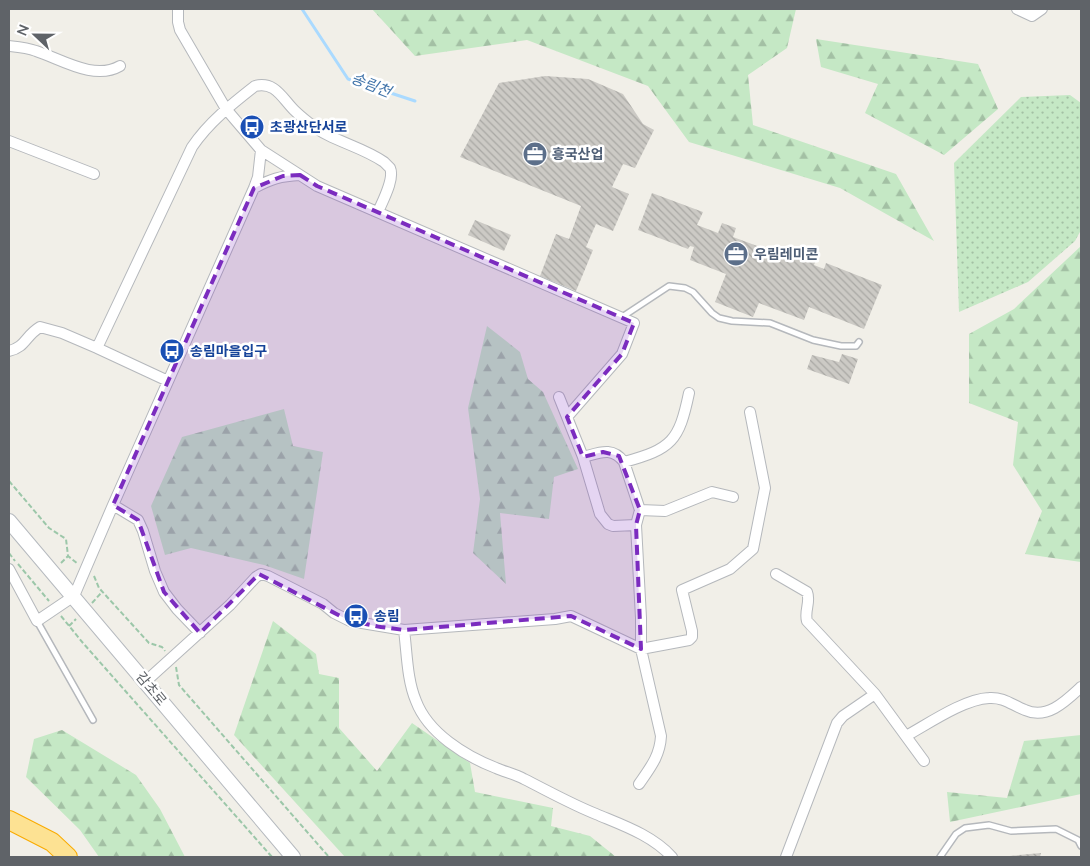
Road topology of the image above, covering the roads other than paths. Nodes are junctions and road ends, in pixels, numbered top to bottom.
1 (178, 9) edge
2 (1017, 9) edge
3 (1042, 9) edge
4 (9, 46) edge
5 (120, 66) dead end
6 (226, 109) junction
7 (9, 141) edge
8 (261, 150) junction
9 (94, 174) dead end
10 (300, 175) junction
11 (254, 188) junction
12 (378, 212) junction
13 (622, 317) junction
14 (859, 342) dead end
15 (98, 348) junction
16 (9, 351) edge
17 (168, 381) junction
18 (689, 393) dead end
19 (559, 397) dead end
20 (750, 412) dead end
21 (567, 417) junction
22 (583, 457) junction
23 (624, 462) junction
24 (733, 497) dead end
25 (113, 505) junction
26 (640, 510) junction
27 (9, 521) edge
28 (636, 525) junction
29 (9, 569) edge
30 (776, 574) dead end
31 (74, 596) junction
32 (38, 621) junction
33 (404, 630) junction
34 (200, 632) junction
35 (640, 649) junction
36 (145, 682) junction
37 (1081, 687) edge
38 (875, 694) junction
39 (93, 720) dead end
40 (906, 736) junction
41 (924, 761) dead end
42 (639, 784) dead end
43 (9, 820) edge
44 (1081, 846) edge
45 (68, 857) edge
46 (293, 857) edge
47 (672, 857) edge
48 (786, 857) edge
49 (940, 857) edge

1 - 6 street
2 - 3 street
4 - 5 street
6 - 8 street
6 - 12 street
6 - 15 street
7 - 9 street
8 - 10 street
8 - 11 street
10 - 11 street
10 - 12 street
11 - 17 street
12 - 13 street
13 - 14 lane
13 - 21 street
15 - 16 street
15 - 17 street
17 - 25 street
18 - 23 street
19 - 21 street
20 - 35 street
21 - 22 street
22 - 23 street
22 - 28 street
23 - 26 street
24 - 26 street
25 - 31 street
25 - 34 street
26 - 28 street
27 - 31 main road, 감초로
28 - 35 street
29 - 32 street
30 - 38 street
31 - 32 street
31 - 36 main road, 감초로
32 - 39 lane
33 - 34 street
33 - 35 street
33 - 47 street
34 - 36 street
35 - 42 street
36 - 46 main road, 감초로
37 - 40 street
38 - 40 street
38 - 48 street
40 - 41 street
43 - 45 highway
44 - 49 lane

